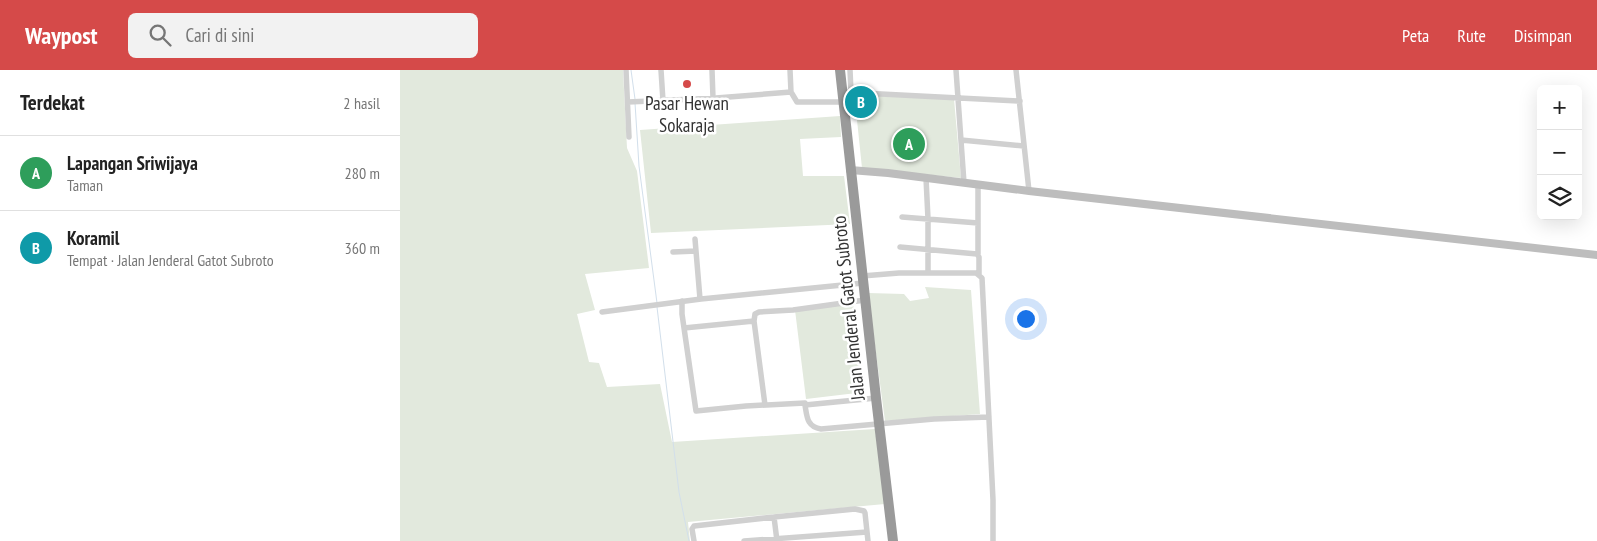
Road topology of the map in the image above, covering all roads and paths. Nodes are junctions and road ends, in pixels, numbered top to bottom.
1 (626, 70) edge
2 (661, 70) edge
3 (712, 70) edge
4 (790, 70) edge
5 (840, 70) edge
6 (850, 70) edge
7 (956, 70) edge
8 (1016, 70) edge
9 (791, 92) junction
10 (845, 95) junction
11 (958, 97) junction
12 (713, 98) junction
13 (663, 101) junction
14 (1020, 101) junction
15 (630, 102) junction
16 (629, 137) dead end
17 (961, 140) junction
18 (1024, 146) junction
19 (850, 170) junction
20 (926, 178) junction
21 (964, 183) junction
22 (978, 186) junction
23 (1029, 191) junction
24 (902, 217) dead end
25 (928, 219) junction
26 (978, 223) junction
27 (695, 239) dead end
28 (900, 247) dead end
29 (928, 249) junction
30 (696, 251) junction
31 (673, 252) dead end
32 (978, 254) junction
33 (1597, 255) edge
34 (928, 272) junction
35 (979, 274) junction
36 (863, 279) junction
37 (700, 299) junction
38 (865, 300) junction
39 (682, 301) junction
40 (602, 312) dead end
41 (754, 320) junction
42 (684, 328) junction
43 (876, 398) junction
44 (764, 405) junction
45 (805, 405) junction
46 (989, 417) junction
47 (879, 424) junction
48 (774, 517) junction
49 (867, 532) junction
50 (777, 540) edge
51 (694, 541) edge
52 (744, 541) edge
53 (868, 541) edge
54 (894, 541) edge
55 (993, 541) edge

1 - 15 street
2 - 13 street
3 - 12 street
4 - 9 street
5 - 10 highway, Jalan Jenderal Gatot Subroto
6 - 10 street
7 - 11 street
8 - 14 street
9 - 10 street
9 - 12 street
10 - 11 street
10 - 19 highway, Jalan Jenderal Gatot Subroto
11 - 14 street
11 - 17 street
12 - 13 street
13 - 15 street
14 - 18 street
15 - 16 street
17 - 18 street
17 - 21 street
18 - 23 street
19 - 20 street
19 - 36 highway, Jalan Jenderal Gatot Subroto
20 - 21 street
20 - 25 street
21 - 22 street
22 - 23 street
22 - 26 street
23 - 33 street
24 - 25 street
25 - 26 street
25 - 29 street
26 - 32 street
27 - 30 street
28 - 29 street
29 - 32 street
29 - 34 street
30 - 31 street
30 - 37 street
32 - 35 street
34 - 35 street
34 - 36 street
35 - 46 street
36 - 37 street
36 - 38 highway, Jalan Jenderal Gatot Subroto
37 - 39 street
38 - 41 street
38 - 43 highway, Jalan Jenderal Gatot Subroto
39 - 40 street
39 - 42 street
41 - 42 street
41 - 44 street
42 - 44 street
43 - 45 street
43 - 47 highway, Jalan Jenderal Gatot Subroto
44 - 45 street
45 - 47 street
46 - 47 street
46 - 55 street
47 - 54 highway, Jalan Jenderal Gatot Subroto
48 - 49 street
48 - 50 street
48 - 51 street
49 - 50 street
49 - 53 street
50 - 52 street

